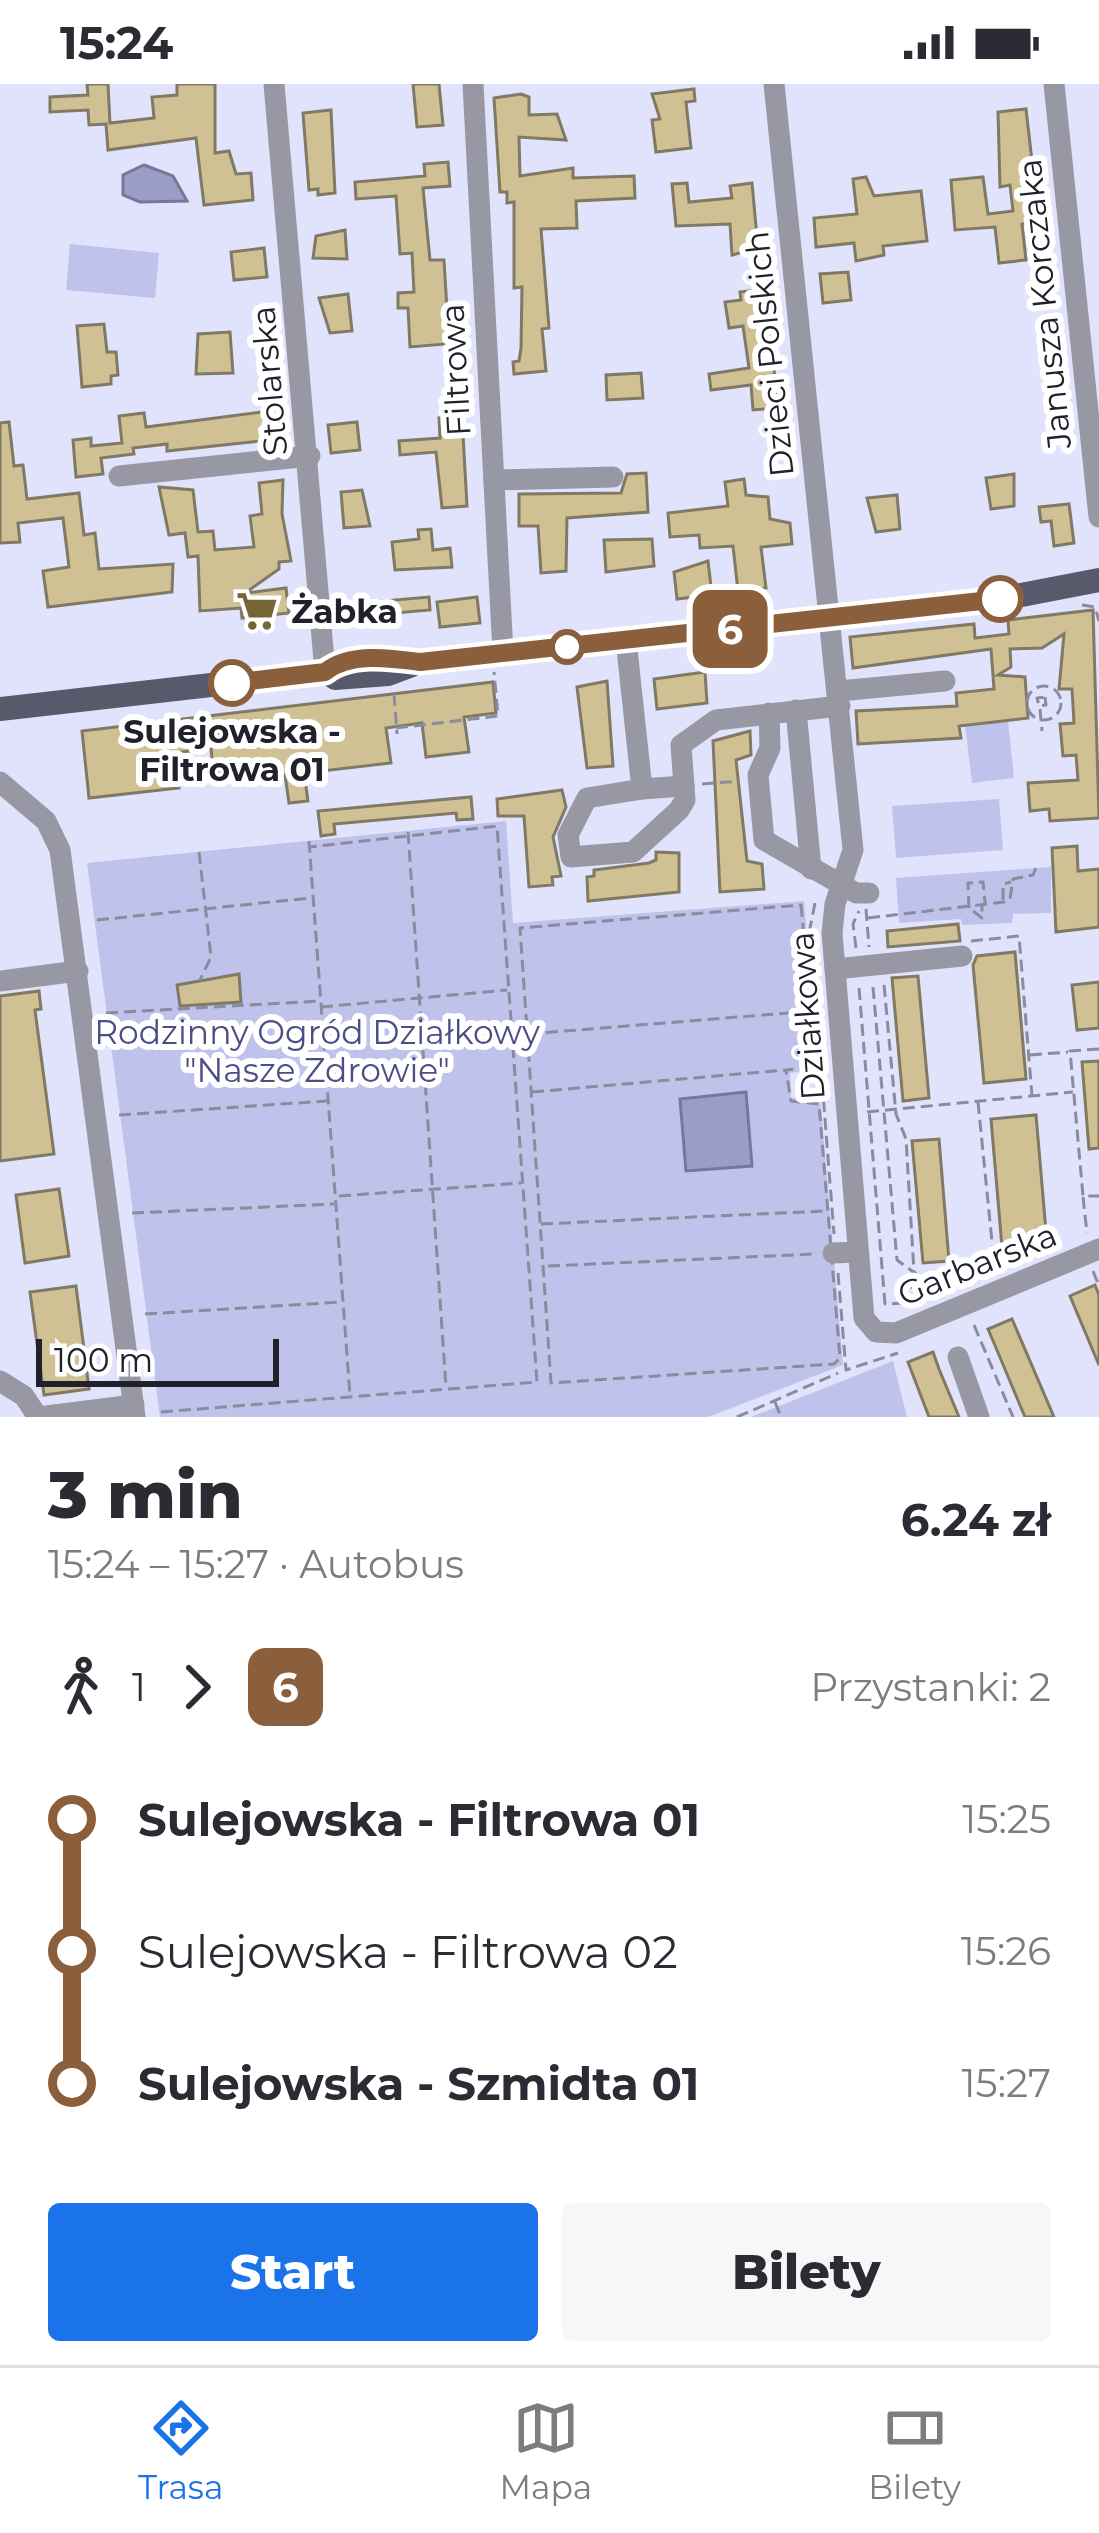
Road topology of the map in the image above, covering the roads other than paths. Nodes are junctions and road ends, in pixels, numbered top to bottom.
1 (274, 84) edge
2 (473, 84) edge
3 (774, 84) edge
4 (1054, 84) edge
5 (310, 456) junction
6 (119, 476) dead end
7 (613, 477) dead end
8 (494, 480) junction
9 (1099, 517) edge
10 (1099, 580) edge
11 (1099, 596) edge
12 (1012, 597) junction
13 (830, 618) junction
14 (626, 640) junction
15 (499, 662) junction
16 (325, 672) junction
17 (945, 681) dead end
18 (840, 698) junction
19 (0, 709) edge
20 (796, 710) junction
21 (769, 713) junction
22 (684, 786) junction
23 (641, 789) junction
24 (3, 791) edge
25 (828, 877) junction
26 (869, 893) dead end
27 (962, 956) road end
28 (862, 967) junction
29 (78, 970) junction
30 (0, 981) edge
31 (1093, 1251) edge
32 (880, 1333) joint
33 (958, 1357) dead end
34 (0, 1381) edge
35 (135, 1411) edge
36 (979, 1417) edge

1 - 5 street, Stolarska
2 - 8 street, Filtrowa
3 - 13 street, Dzieci Polskich
4 - 9 street, Janusza Korczaka
5 - 6 street
5 - 16 street, Stolarska
7 - 8 street
8 - 15 street, Filtrowa
10 - 12 main road
11 - 12 main road
12 - 13 main road
13 - 14 main road
13 - 18 street, Działkowa
14 - 15 main road
14 - 23 street
15 - 16 main road
16 - 19 main road
17 - 18 street
18 - 20 street
18 - 25 street, Działkowa
20 - 21 street
20 - 25 street
21 - 22 street
21 - 25 street
22 - 23 street
22 - 23 street
24 - 29 street
25 - 26 street
25 - 28 street, Działkowa
27 - 28 street
28 - 32 street, Działkowa
29 - 30 street
29 - 35 street
31 - 32 street, Garbarska
33 - 36 street
34 - 35 street

